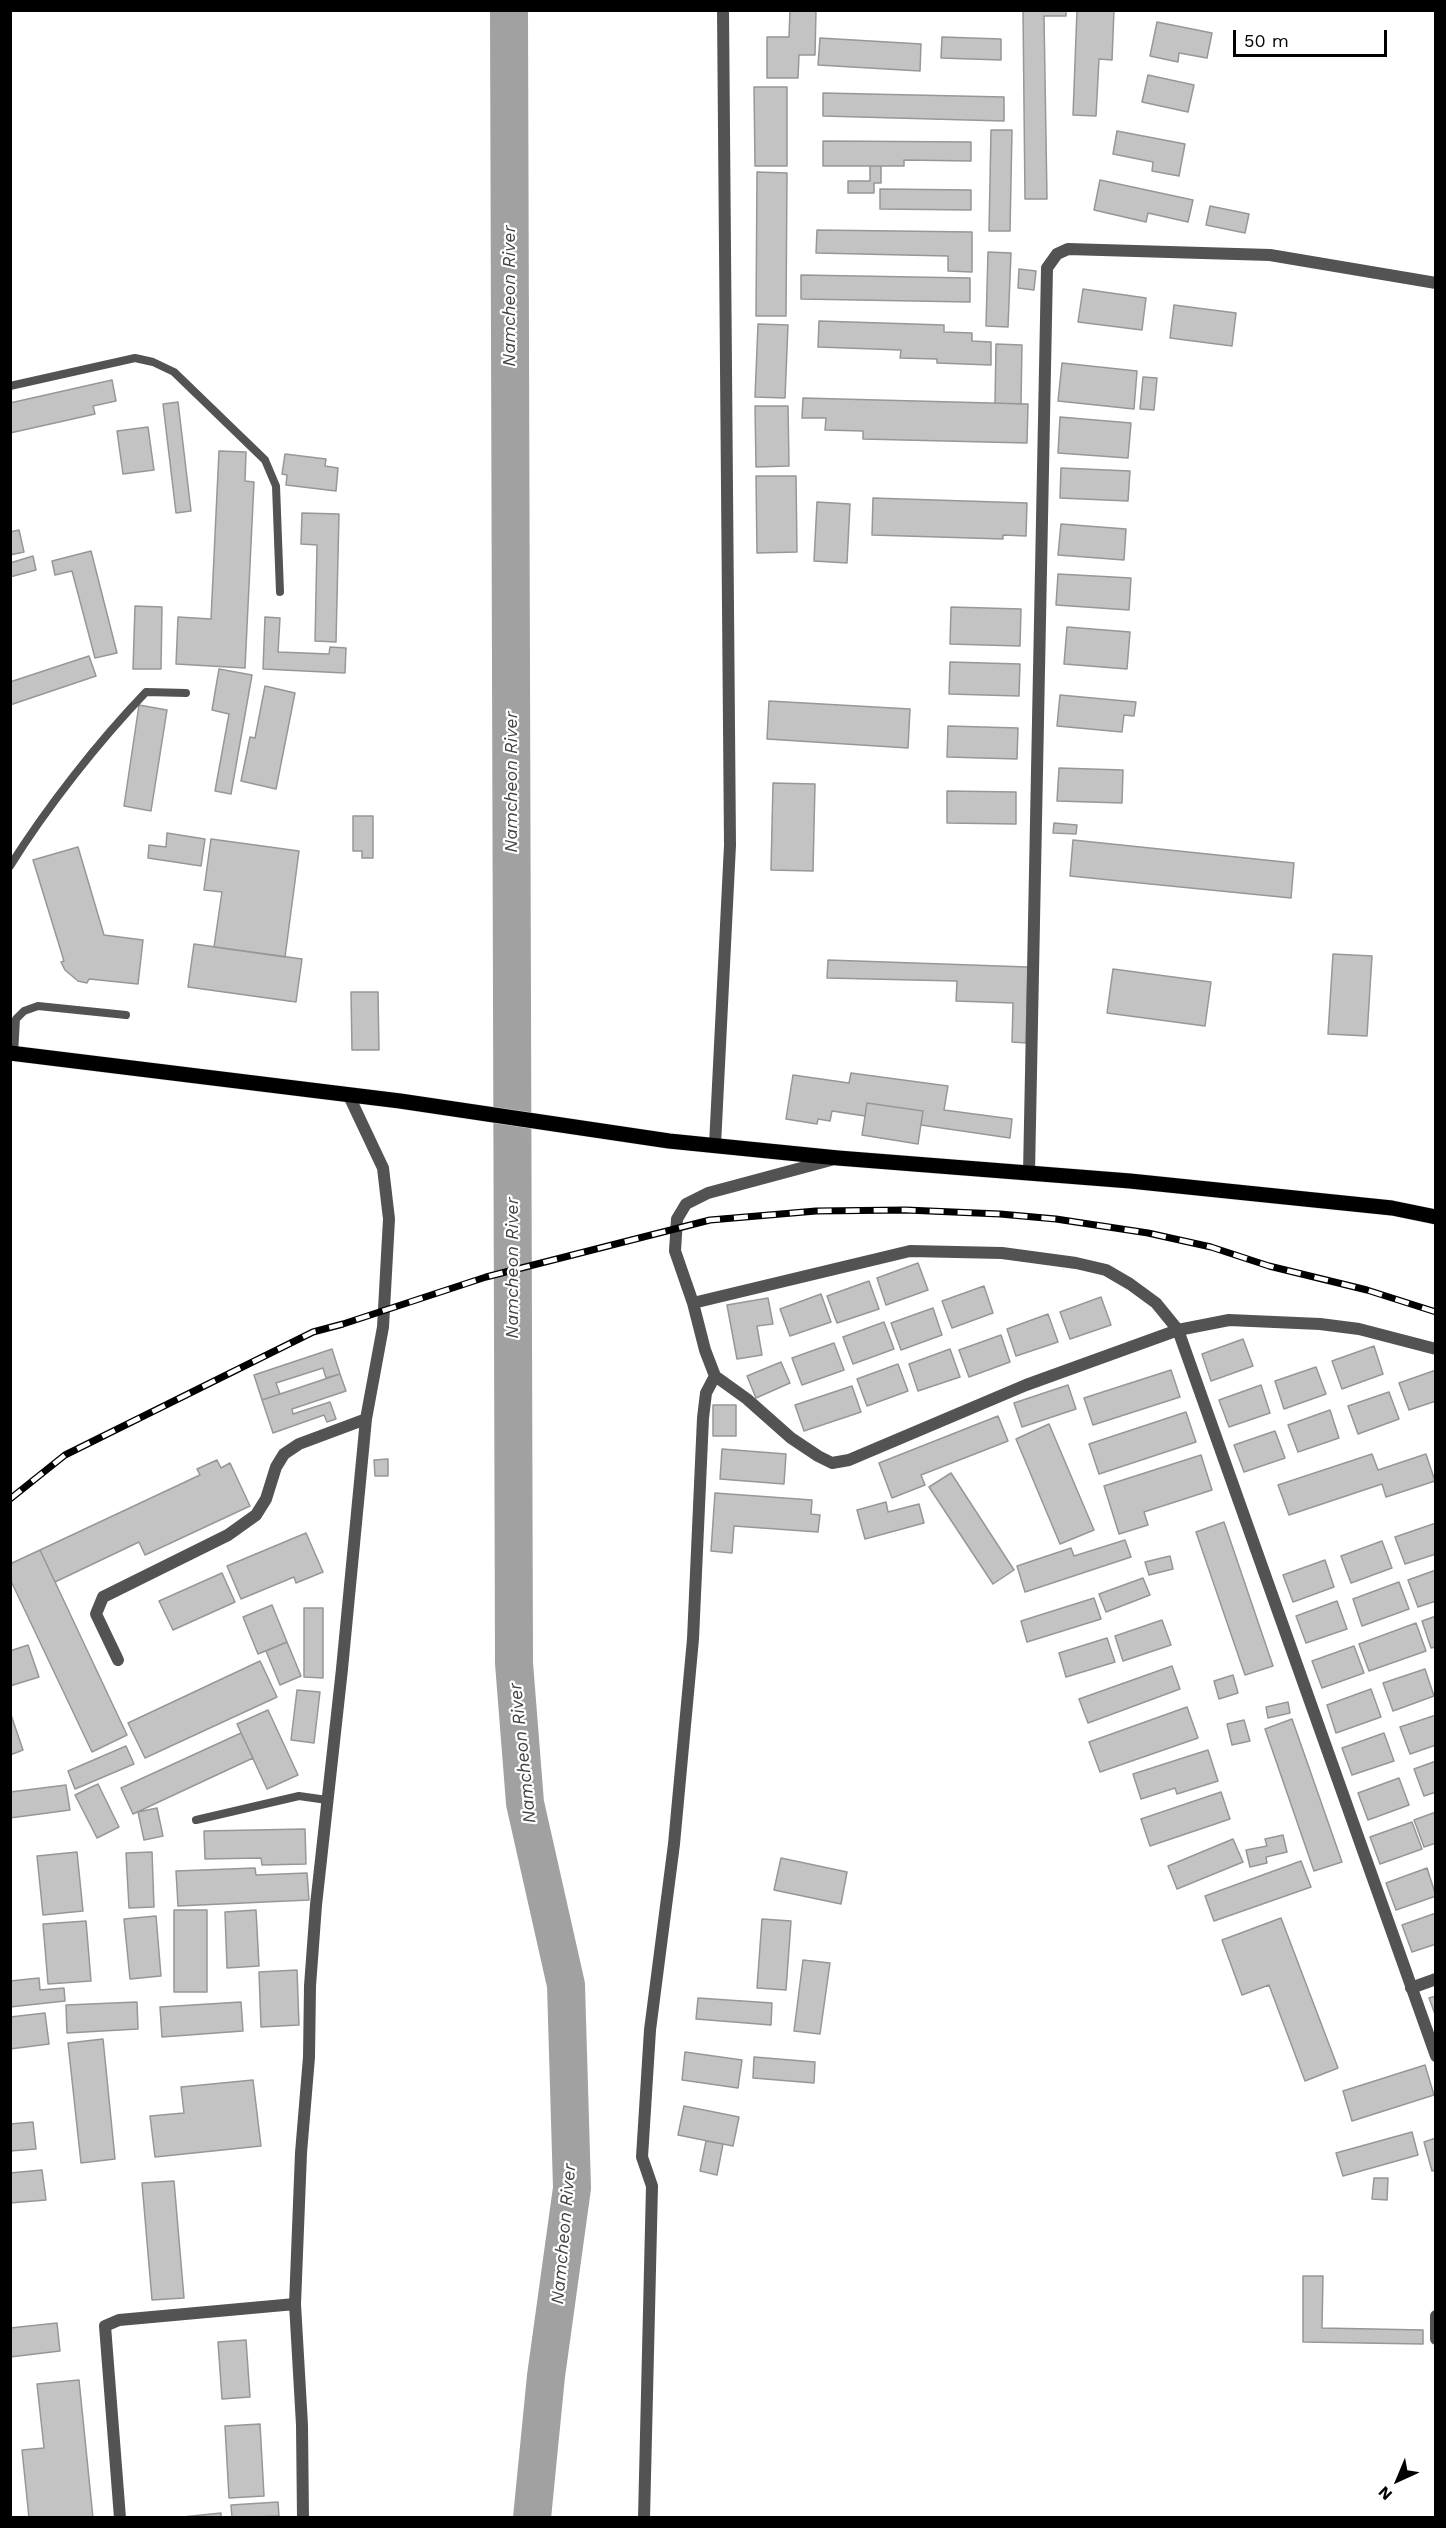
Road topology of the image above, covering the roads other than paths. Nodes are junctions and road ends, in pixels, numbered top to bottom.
1 (723, 10) edge
2 (1436, 283) edge
3 (10, 386) edge
4 (280, 592) dead end
5 (186, 693) dead end
6 (10, 866) edge
7 (126, 1015) dead end
8 (12, 1054) edge
9 (349, 1096) junction
10 (715, 1145) junction
11 (838, 1158) junction
12 (1029, 1173) junction
13 (1436, 1217) edge
14 (693, 1303) junction
15 (1178, 1330) junction
16 (1436, 1349) edge
17 (715, 1376) junction
18 (366, 1419) junction
19 (118, 1660) dead end
20 (327, 1800) junction
21 (196, 1820) dead end
22 (1436, 1979) edge
23 (1411, 1988) junction
24 (1436, 2056) edge
25 (295, 2304) junction
26 (1436, 2316) edge
27 (1436, 2339) edge
28 (120, 2517) edge
29 (303, 2517) edge
30 (644, 2517) edge

1 - 10 street
2 - 12 street
3 - 4 lane
5 - 6 lane
7 - 8 lane
8 - 9 main road
9 - 10 main road
9 - 18 street
10 - 11 main road
11 - 12 main road
11 - 14 street
12 - 13 main road
14 - 15 street
14 - 17 street
15 - 16 street
15 - 17 street
15 - 23 street
17 - 30 street
18 - 19 street
18 - 20 street
20 - 21 lane
20 - 25 street
22 - 23 street
23 - 24 street
25 - 28 street
25 - 29 street
26 - 27 street

